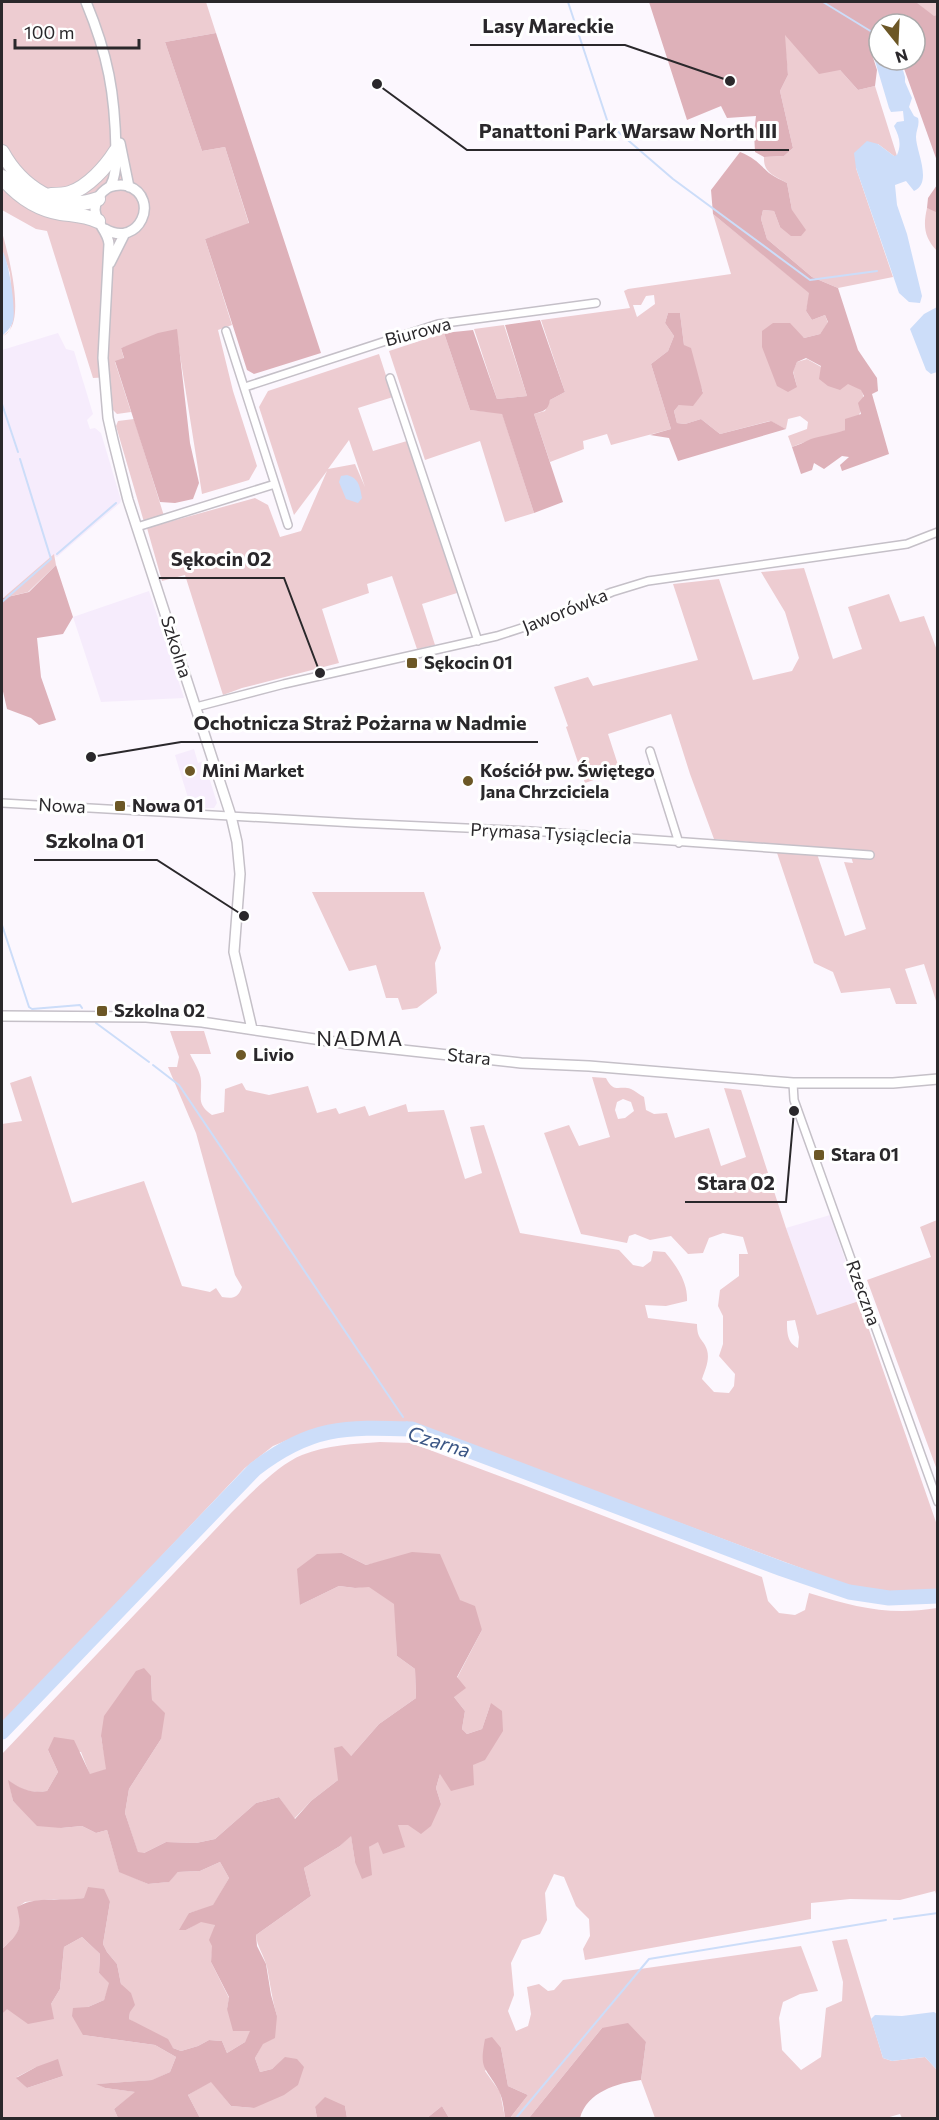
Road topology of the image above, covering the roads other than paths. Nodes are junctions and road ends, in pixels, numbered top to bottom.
1 (86, 2) edge
2 (116, 129) junction
3 (116, 151) junction
4 (2, 152) edge
5 (2, 177) edge
6 (110, 187) junction
7 (129, 187) junction
8 (48, 196) junction
9 (98, 199) junction
10 (101, 225) junction
11 (125, 233) junction
12 (109, 264) junction
13 (596, 303) dead end
14 (226, 330) dead end
15 (390, 378) dead end
16 (244, 387) junction
17 (275, 484) junction
18 (288, 525) dead end
19 (137, 527) junction
20 (938, 532) edge
21 (478, 641) junction
22 (195, 707) junction
23 (650, 751) dead end
24 (2, 803) edge
25 (231, 816) junction
26 (680, 843) junction
27 (870, 855) dead end
28 (2, 1016) edge
29 (252, 1029) junction
30 (938, 1079) edge
31 (793, 1083) junction
32 (938, 1502) edge

1 - 2 street, Szkolna
2 - 3 street, Szkolna
2 - 7 street, Szkolna
3 - 6 street, Szkolna
3 - 8 highway
4 - 8 highway
5 - 10 highway
6 - 7 street
6 - 9 street
7 - 11 street, Szkolna
8 - 9 highway
9 - 10 street, Szkolna
10 - 11 street
10 - 12 street, Szkolna
11 - 12 street, Szkolna
12 - 19 street, Szkolna
13 - 16 street, Biurowa
14 - 16 street
15 - 21 street
16 - 17 street
17 - 18 street
17 - 19 street
19 - 22 street, Szkolna
20 - 21 street, Jaworówka
21 - 22 street, Jaworówka
22 - 25 street, Szkolna
23 - 26 street
24 - 25 street, Nowa
25 - 26 street, Prymasa Tysiąclecia
25 - 29 street, Szkolna
26 - 27 street, Prymasa Tysiąclecia
28 - 29 street, Stara
29 - 31 street, Stara
30 - 31 street, Stara
31 - 32 street, Rzeczna

